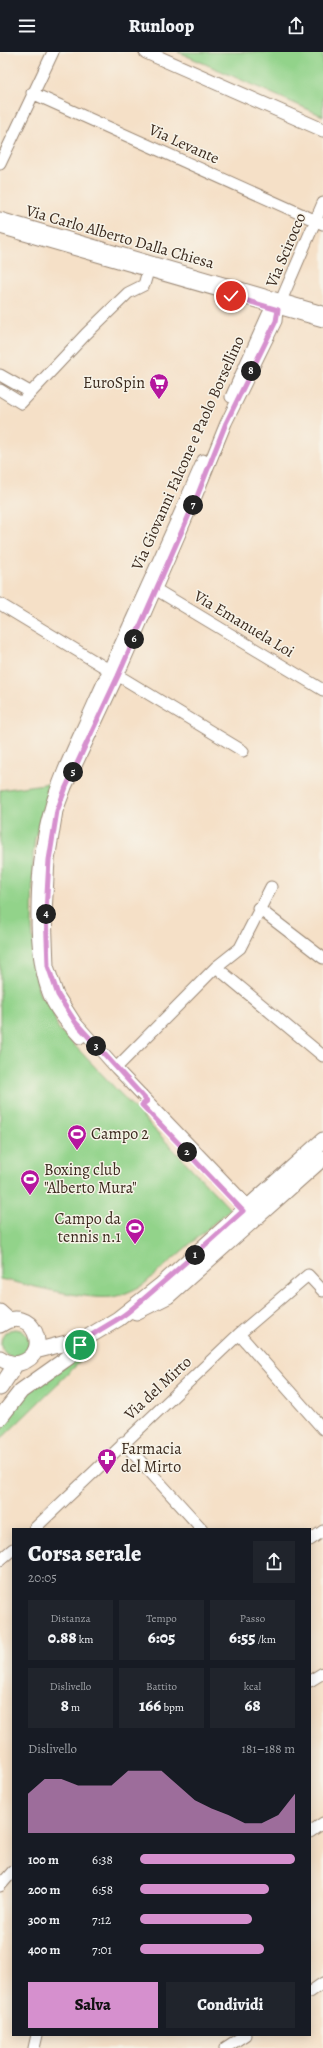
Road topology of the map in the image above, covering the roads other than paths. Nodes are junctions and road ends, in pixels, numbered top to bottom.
1 (53, 52) edge
2 (146, 52) edge
3 (32, 93) junction
4 (323, 130) edge
5 (0, 164) edge
6 (323, 202) edge
7 (0, 218) edge
8 (319, 223) edge
9 (0, 228) edge
10 (148, 271) junction
11 (279, 305) junction
12 (323, 312) edge
13 (323, 321) edge
14 (0, 375) edge
15 (0, 390) edge
16 (30, 392) junction
17 (152, 587) junction
18 (0, 604) edge
19 (114, 673) junction
20 (323, 690) edge
21 (243, 751) dead end
22 (271, 887) dead end
23 (258, 908) junction
24 (323, 958) edge
25 (216, 967) junction
26 (83, 1036) junction
27 (323, 1056) edge
28 (116, 1068) junction
29 (145, 1103) junction
30 (323, 1140) edge
31 (323, 1158) edge
32 (250, 1214) junction
33 (323, 1291) edge
34 (3, 1319) edge
35 (238, 1334) junction
36 (37, 1336) junction
37 (86, 1338) junction
38 (60, 1346) junction
39 (35, 1351) junction
40 (0, 1358) edge
41 (16, 1364) junction
42 (0, 1388) edge
43 (0, 1418) edge
44 (323, 1429) edge
45 (123, 1442) junction
46 (35, 1528) edge
47 (201, 1528) edge
48 (323, 1531) edge
49 (311, 1539) edge
50 (12, 1550) edge
51 (0, 1560) edge
52 (323, 1673) edge
53 (311, 1680) edge
54 (323, 1824) edge
55 (311, 1831) edge
56 (12, 1872) edge
57 (0, 1886) edge
58 (323, 1983) edge
59 (311, 1991) edge
60 (37, 2036) edge
61 (243, 2036) edge
62 (34, 2048) edge
63 (225, 2048) edge

1 - 3 street
2 - 4 street
3 - 5 street
3 - 8 street, Via Levante
6 - 8 street, Via Scirocco
7 - 11 street, Via Carlo Alberto Dalla Chiesa
8 - 11 street, Via Scirocco
9 - 10 street, Via Carlo Alberto Dalla Chiesa
10 - 11 street, Via Carlo Alberto Dalla Chiesa
10 - 16 street
11 - 12 street, Via Carlo Alberto Dalla Chiesa
11 - 13 street, Via Carlo Alberto Dalla Chiesa
11 - 17 street, Via Giovanni Falcone e Paolo Borsellino
14 - 16 street
15 - 16 street
17 - 19 street, Via Giovanni Falcone e Paolo Borsellino
17 - 20 street, Via Emanuela Loi
18 - 19 street
19 - 21 street
19 - 26 street, Via Giovanni Falcone e Paolo Borsellino
22 - 23 street
23 - 24 street
23 - 25 street
25 - 27 street
25 - 28 street
26 - 28 street, Via Giovanni Falcone e Paolo Borsellino
26 - 29 street, Via Giovanni Falcone e Paolo Borsellino
28 - 29 street, Via Giovanni Falcone e Paolo Borsellino
29 - 32 street, Via Giovanni Falcone e Paolo Borsellino
30 - 32 main road
31 - 32 main road
32 - 37 main road
33 - 35 street, Via del Mirto
34 - 36 main road
35 - 44 street
35 - 45 street, Via del Mirto
36 - 38 main road
36 - 39 main road
37 - 38 main road
37 - 43 main road
38 - 39 main road
39 - 41 main road
40 - 41 main road
41 - 42 main road
45 - 46 street, Via del Mirto
45 - 47 street
48 - 49 street
50 - 51 street
52 - 53 street
54 - 55 street
56 - 57 street
58 - 59 street
60 - 62 street
61 - 63 street

